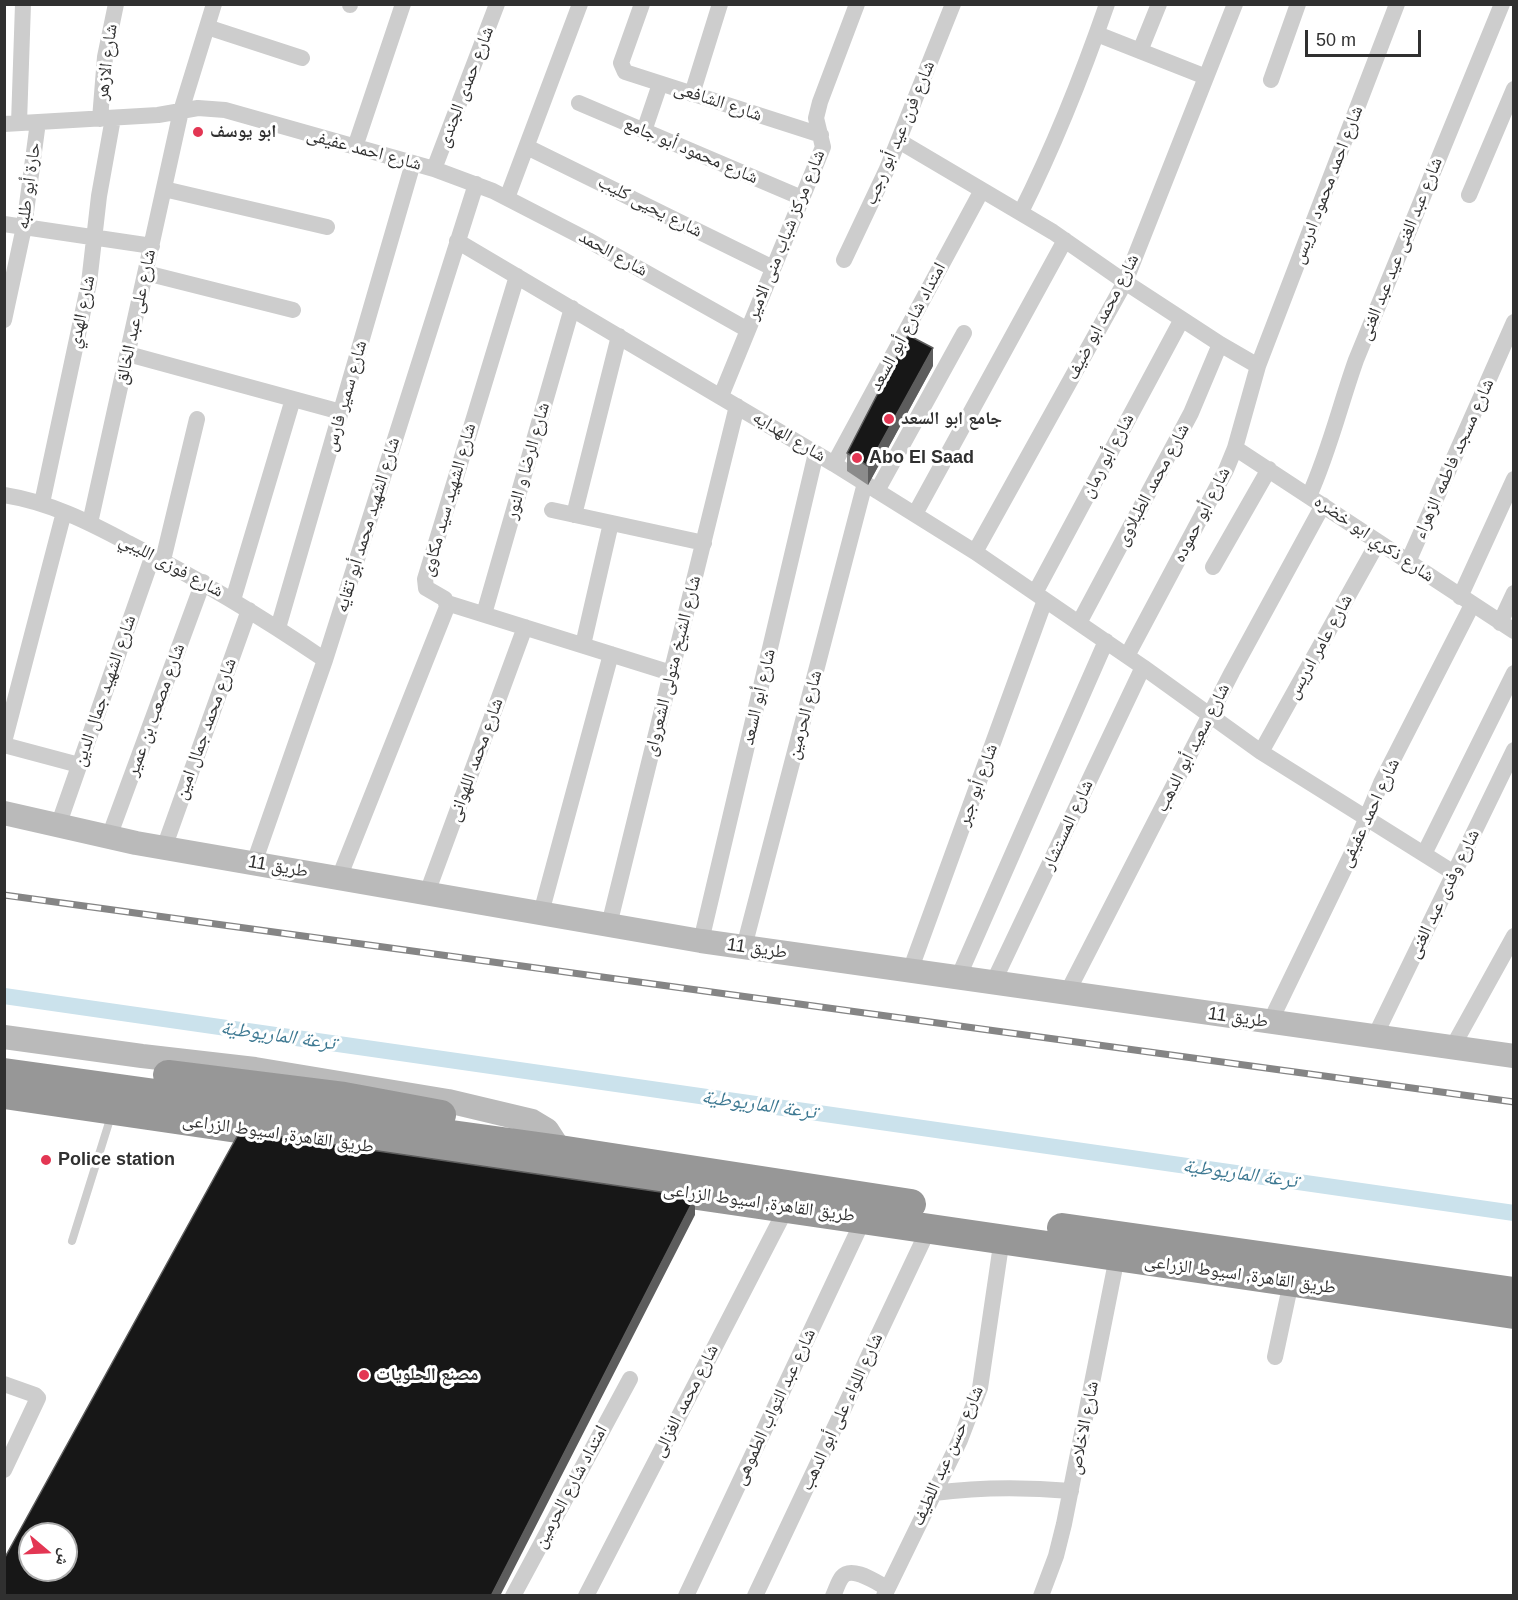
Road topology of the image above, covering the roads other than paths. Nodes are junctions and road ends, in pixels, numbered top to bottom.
1 (23, 4) edge
2 (116, 4) edge
3 (214, 4) edge
4 (404, 4) edge
5 (497, 4) edge
6 (580, 4) edge
7 (642, 4) edge
8 (720, 4) edge
9 (857, 4) edge
10 (953, 4) edge
11 (1107, 4) edge
12 (1159, 4) edge
13 (1235, 4) edge
14 (1298, 4) edge
15 (1397, 4) edge
16 (1502, 4) edge
17 (207, 27) junction
18 (1097, 34) junction
19 (1140, 51) junction
20 (302, 58) dead end
21 (1206, 77) junction
22 (1271, 80) dead end
23 (660, 84) junction
24 (1514, 89) edge
25 (692, 94) junction
26 (579, 103) dead end
27 (181, 111) junction
28 (107, 119) junction
29 (38, 122) junction
30 (12, 124) edge
31 (644, 131) junction
32 (821, 135) junction
33 (898, 141) junction
34 (355, 147) junction
35 (526, 147) junction
36 (413, 163) junction
37 (434, 169) junction
38 (476, 184) junction
39 (165, 189) junction
40 (982, 190) junction
41 (1469, 195) dead end
42 (507, 198) junction
43 (802, 198) junction
44 (1021, 212) junction
45 (4, 224) edge
46 (24, 226) junction
47 (327, 227) dead end
48 (94, 237) junction
49 (1065, 240) junction
50 (457, 241) junction
51 (152, 246) junction
52 (844, 260) dead end
53 (773, 268) junction
54 (146, 273) junction
55 (517, 276) junction
56 (1125, 282) junction
57 (572, 308) junction
58 (293, 310) dead end
59 (1182, 319) junction
60 (4, 320) edge
61 (1514, 322) edge
62 (748, 330) junction
63 (964, 333) dead end
64 (619, 336) junction
65 (1220, 344) junction
66 (128, 354) junction
67 (1258, 366) junction
68 (721, 396) junction
69 (293, 399) junction
70 (737, 406) junction
71 (341, 412) junction
72 (197, 419) dead end
73 (1235, 447) junction
74 (816, 453) junction
75 (834, 464) junction
76 (1269, 470) junction
77 (1514, 479) edge
78 (871, 487) junction
79 (4, 495) edge
80 (1316, 500) junction
81 (42, 503) junction
82 (552, 510) dead end
83 (64, 512) junction
84 (915, 514) junction
85 (574, 515) junction
86 (611, 523) junction
87 (90, 524) junction
88 (1378, 542) junction
89 (704, 543) junction
90 (975, 552) junction
91 (158, 558) junction
92 (1408, 562) junction
93 (1213, 567) dead end
94 (203, 582) junction
95 (1514, 593) edge
96 (1040, 597) junction
97 (233, 600) junction
98 (1466, 601) junction
99 (447, 603) junction
100 (249, 610) junction
101 (484, 614) junction
102 (1079, 623) junction
103 (525, 627) junction
104 (1507, 627) edge
105 (278, 628) junction
106 (1106, 641) junction
107 (584, 645) junction
108 (611, 654) junction
109 (1127, 656) junction
110 (326, 660) junction
111 (1143, 666) junction
112 (672, 673) junction
113 (1514, 673) edge
114 (1210, 715) junction
115 (4, 744) edge
116 (1514, 750) edge
117 (1261, 752) junction
118 (79, 765) junction
119 (4, 813) edge
120 (1367, 818) junction
121 (58, 826) junction
122 (109, 837) junction
123 (164, 848) junction
124 (1424, 854) junction
125 (254, 863) junction
126 (1454, 873) junction
127 (339, 878) junction
128 (427, 893) junction
129 (541, 913) junction
130 (609, 925) junction
131 (1514, 936) edge
132 (701, 941) junction
133 (744, 947) junction
134 (910, 971) junction
135 (958, 978) junction
136 (993, 983) junction
137 (1067, 993) junction
138 (1270, 1022) junction
139 (4, 1036) edge
140 (1375, 1036) junction
141 (1452, 1048) junction
142 (4, 1055) edge
143 (1514, 1056) edge
144 (4, 1073) edge
145 (4, 1094) edge
146 (112, 1110) junction
147 (506, 1142) junction
148 (560, 1150) junction
149 (787, 1207) junction
150 (864, 1218) junction
151 (930, 1228) junction
152 (1002, 1238) junction
153 (72, 1241) dead end
154 (1117, 1257) junction
155 (1291, 1282) junction
156 (1514, 1292) edge
157 (1514, 1314) edge
158 (1275, 1357) dead end
159 (630, 1379) dead end
160 (4, 1384) edge
161 (4, 1470) edge
162 (1071, 1491) junction
163 (934, 1493) junction
164 (886, 1592) edge
165 (513, 1596) edge
166 (586, 1596) edge
167 (686, 1596) edge
168 (755, 1596) edge
169 (834, 1596) edge
170 (1041, 1596) edge

1 - 30 street
2 - 28 street, شارع الازهر
3 - 17 street, شارع على عبد الخالق
4 - 34 street
5 - 37 street, شارع حمدى الجندى
6 - 35 street
7 - 23 street, شارع الشافعى
8 - 25 street
9 - 32 street, شارع مركز شباب منى الامير
10 - 33 street, شارع فرن عيد أبو رجب
11 - 18 street
12 - 19 street
13 - 21 street, شارع محمد ابو ضيف
14 - 22 street
15 - 67 street, شارع احمد محمود ادريس
16 - 80 street, شارع عبد الغنى عيد عبد الغنى
17 - 20 street
17 - 27 street, شارع على عبد الخالق
18 - 19 street
18 - 44 street
19 - 21 street
21 - 56 street, شارع محمد ابو ضيف
23 - 25 street, شارع الشافعى
23 - 31 street
24 - 41 street
25 - 32 street, شارع الشافعى
26 - 31 street, شارع محمود أبو جامع
27 - 28 street, شارع احمد عفيفى
27 - 34 street, شارع احمد عفيفى
27 - 39 street, شارع على عبد الخالق
28 - 29 street, شارع احمد عفيفى
28 - 48 street, شارع الهدي
29 - 30 street, شارع احمد عفيفى
29 - 46 street, حارة أبو طلبه
31 - 43 street, شارع محمود أبو جامع
32 - 43 street, شارع مركز شباب منى الامير
33 - 40 street
33 - 52 street, شارع فرن عيد أبو رجب
34 - 36 street, شارع احمد عفيفى
35 - 42 street
35 - 53 street, شارع يحيى كليب
36 - 37 street, شارع احمد عفيفى
36 - 71 street, شارع سمير فارس
37 - 38 street, شارع احمد عفيفى
38 - 42 street, شارع الحمد
38 - 50 street, شارع الشهيد محمد أبو تقايه
39 - 47 street
39 - 51 street, شارع على عبد الخالق
40 - 44 street
40 - 75 street, امتداد شارع أبو السعد
42 - 62 street, شارع الحمد
43 - 53 street, شارع مركز شباب منى الامير
44 - 49 street
45 - 46 street
46 - 48 street
46 - 60 street, حارة أبو طلبه
48 - 51 street
48 - 81 street, شارع الهدي
49 - 56 street
49 - 84 street
50 - 55 street, شارع الهدايه
50 - 110 street, شارع الشهيد محمد أبو تقايه
51 - 54 street, شارع على عبد الخالق
53 - 62 street, شارع مركز شباب منى الامير
54 - 58 street
54 - 66 street, شارع على عبد الخالق
55 - 57 street, شارع الهدايه
55 - 99 street, شارع الشهيد سيد مكاوى
56 - 59 street
56 - 90 street, شارع محمد ابو ضيف
57 - 64 street, شارع الهدايه
57 - 101 street, شارع الرضا و النور
59 - 65 street
59 - 96 street, شارع أبو رمان
61 - 92 street, شارع مسجد فاطمه الزهراء
62 - 68 street, شارع مركز شباب منى الامير
63 - 78 street, شارع الحرمين
64 - 68 street, شارع الهدايه
64 - 85 street
65 - 67 street
65 - 102 street, شارع محمد الطبلاوى
66 - 69 street
66 - 87 street, شارع على عبد الخالق
67 - 73 street, شارع أبو حموده
68 - 70 street, شارع الهدايه
69 - 71 street
69 - 97 street
70 - 74 street, شارع الهدايه
70 - 89 street, شارع الشيخ متولى الشعرواى
71 - 105 street, شارع سمير فارس
72 - 91 street, شارع الشهيد جمال الدين
73 - 76 street, شارع ذكري ابو خضره
73 - 109 street, شارع أبو حموده
74 - 75 street, شارع الهدايه
74 - 132 street, شارع أبو السعد
75 - 78 street, شارع الهدايه
76 - 80 street, شارع ذكري ابو خضره
76 - 93 street
77 - 98 street, شارع احمد عفيفى
78 - 84 street, شارع الهدايه
78 - 133 street, شارع الحرمين
79 - 81 street, شارع فوزى الليبي
80 - 88 street, شارع ذكري ابو خضره
80 - 114 street, شارع سعيد أبو الدهب
81 - 83 street, شارع فوزى الليبي
82 - 85 street
83 - 87 street, شارع فوزى الليبي
83 - 115 street
84 - 90 street, شارع الهدايه
85 - 86 street
86 - 89 street
86 - 107 street
87 - 91 street, شارع فوزى الليبي
88 - 92 street, شارع ذكري ابو خضره
88 - 117 street, شارع عامر ادريس
89 - 112 street, شارع الشيخ متولى الشعرواى
90 - 96 street, شارع الهدايه
91 - 94 street, شارع فوزى الليبي
91 - 118 street, شارع الشهيد جمال الدين
92 - 98 street, شارع ذكري ابو خضره
94 - 97 street, شارع فوزى الليبي
94 - 122 street, شارع مصعب بن عمير
95 - 104 street
96 - 102 street, شارع الهدايه
96 - 134 street, شارع أبو جبر
97 - 100 street, شارع فوزى الليبي
98 - 104 street, شارع ذكري ابو خضره
98 - 120 street, شارع احمد عفيفى
99 - 101 street
99 - 127 street, شارع الشهيد سيد مكاوى
100 - 105 street, شارع فوزى الليبي
100 - 123 street, شارع محمد جمال امين
101 - 103 street
102 - 106 street, شارع الهدايه
103 - 107 street
103 - 128 street, شارع محمد اللهوانى
105 - 110 street, شارع فوزى الليبي
106 - 109 street, شارع الهدايه
106 - 135 street
107 - 108 street
108 - 112 street
108 - 129 street
109 - 111 street, شارع الهدايه
110 - 125 street, شارع الشهيد محمد أبو تقايه
111 - 114 street, شارع الهدايه
111 - 136 street, شارع المستشار
112 - 130 street, شارع الشيخ متولى الشعرواى
113 - 124 street
114 - 117 street, شارع الهدايه
114 - 137 street, شارع سعيد أبو الدهب
115 - 118 street
116 - 126 street, شارع وفدى عبد الغنى
117 - 120 street, شارع الهدايه
118 - 121 street, شارع الشهيد جمال الدين
119 - 121 street, طريق 11
120 - 124 street, شارع الهدايه
120 - 138 street, شارع احمد عفيفى
121 - 122 street, طريق 11
122 - 123 street, طريق 11
123 - 125 street, طريق 11
124 - 126 street, شارع الهدايه
125 - 127 street, طريق 11
126 - 140 street, شارع وفدى عبد الغنى
127 - 128 street, طريق 11
128 - 129 street, طريق 11
129 - 130 street, طريق 11
130 - 132 street, طريق 11
131 - 141 street
132 - 133 street, طريق 11
133 - 134 street, طريق 11
134 - 135 street, طريق 11
135 - 136 street, طريق 11
136 - 137 street, طريق 11
137 - 138 street, طريق 11
138 - 140 street, طريق 11
139 - 148 street
140 - 141 street, طريق 11
141 - 143 street, طريق 11
142 - 147 highway
144 - 147 highway, طريق القاهرة, اسيوط الزراعى
145 - 146 highway, طريق القاهرة, اسيوط الزراعى
146 - 149 highway, طريق القاهرة, اسيوط الزراعى
146 - 153 lane
147 - 148 highway, طريق القاهرة, اسيوط الزراعى
148 - 156 highway, طريق القاهرة, اسيوط الزراعى
149 - 150 highway, طريق القاهرة, اسيوط الزراعى
149 - 166 street, شارع محمد الغزالى
150 - 151 highway, طريق القاهرة, اسيوط الزراعى
150 - 167 street, شارع عبد التواب الطموهى
151 - 152 highway, طريق القاهرة, اسيوط الزراعى
151 - 168 street, شارع اللواء على أبو الدهب
152 - 154 highway, طريق القاهرة, اسيوط الزراعى
152 - 163 street, شارع حسن عبد اللطيف
154 - 155 highway, طريق القاهرة, اسيوط الزراعى
154 - 162 street, شارع الاخلاص
155 - 157 highway, طريق القاهرة, اسيوط الزراعى
155 - 158 street
159 - 165 street, امتداد شارع الحرمين
160 - 161 street
162 - 163 street
162 - 170 street, شارع الاخلاص
163 - 164 street, شارع حسن عبد اللطيف
164 - 169 street

